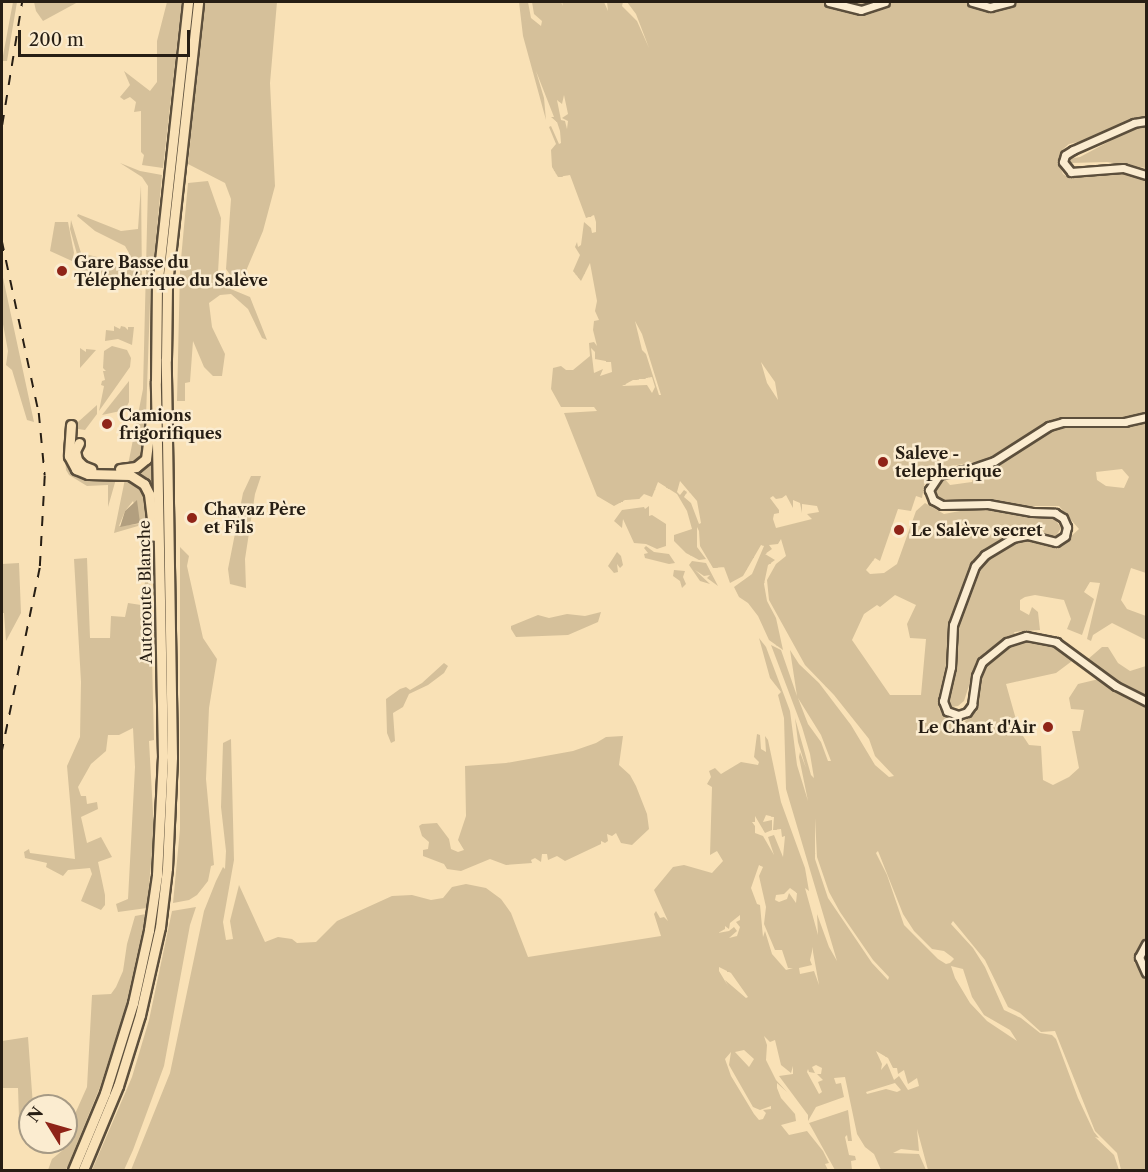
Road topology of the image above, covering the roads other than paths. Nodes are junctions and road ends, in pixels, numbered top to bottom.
1 (188, 2) edge
2 (198, 2) edge
3 (828, 2) edge
4 (885, 2) edge
5 (972, 2) edge
6 (1010, 2) edge
7 (1146, 121) edge
8 (1146, 175) edge
9 (156, 351) junction
10 (1146, 417) edge
11 (71, 425) dead end
12 (79, 443) dead end
13 (121, 472) junction
14 (160, 599) junction
15 (1146, 701) edge
16 (1146, 944) edge
17 (1146, 973) edge
18 (73, 1170) edge
19 (83, 1170) edge

1 - 9 highway, Autoroute Blanche
2 - 19 highway, Autoroute Blanche
3 - 4 street
5 - 6 street
7 - 8 street
9 - 13 highway
9 - 14 highway, Autoroute Blanche
10 - 15 street
11 - 13 highway
12 - 13 highway
13 - 14 highway
14 - 18 highway, Autoroute Blanche
16 - 17 street

